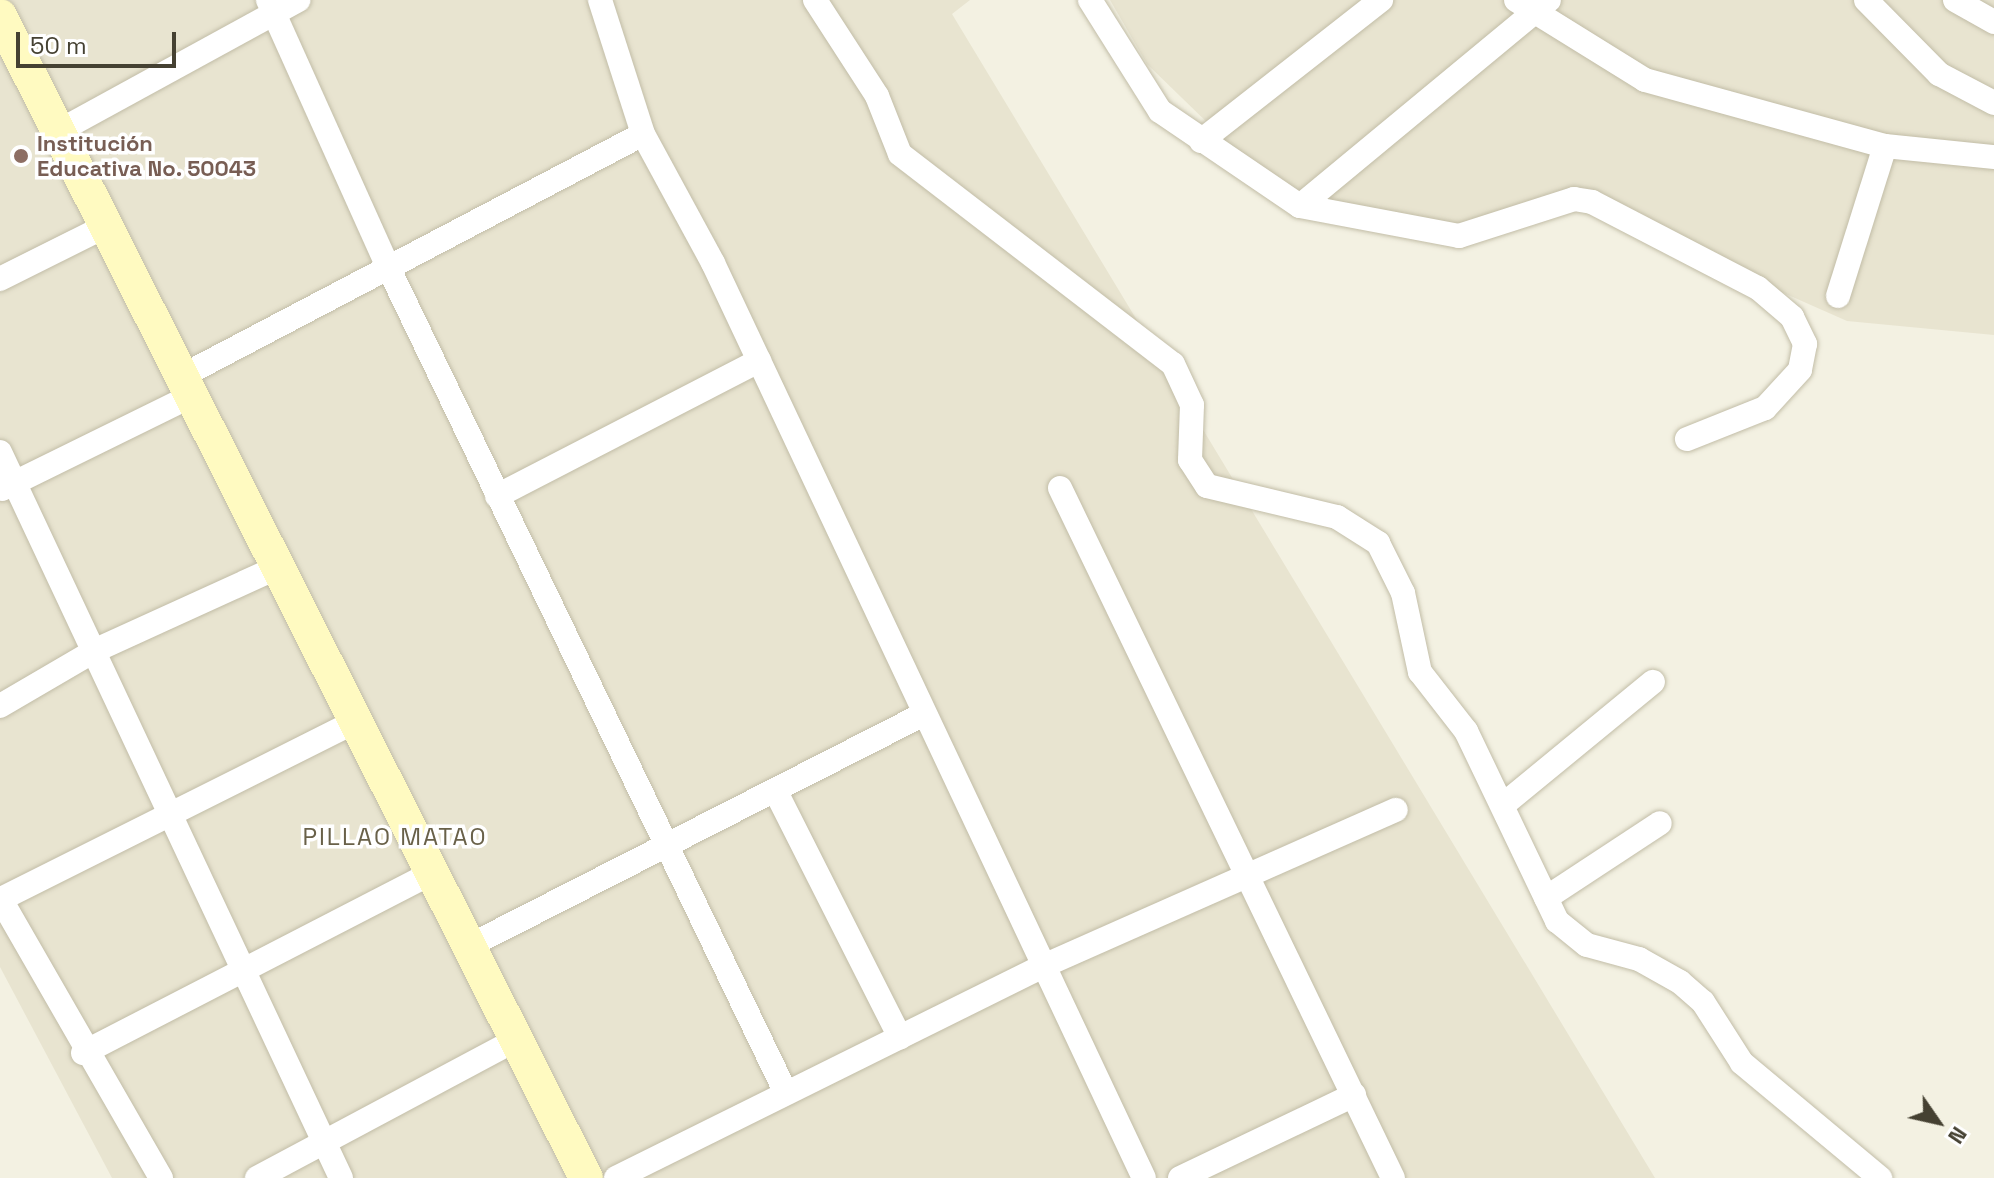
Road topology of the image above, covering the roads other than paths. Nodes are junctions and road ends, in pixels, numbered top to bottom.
1 (298, 0) edge
2 (600, 0) edge
3 (815, 0) edge
4 (1090, 0) edge
5 (1381, 0) edge
6 (1516, 0) edge
7 (1866, 0) edge
8 (1955, 0) edge
9 (272, 6) edge
10 (1543, 8) edge
11 (0, 18) edge
12 (1994, 22) edge
13 (1994, 103) edge
14 (59, 131) junction
15 (643, 134) junction
16 (1201, 141) junction
17 (1885, 146) junction
18 (1994, 157) edge
19 (1300, 206) junction
20 (108, 225) junction
21 (390, 271) junction
22 (0, 279) edge
23 (1838, 296) dead end
24 (759, 361) junction
25 (189, 385) junction
26 (1687, 439) dead end
27 (0, 452) edge
28 (7, 486) edge
29 (1060, 488) dead end
30 (497, 496) junction
31 (278, 567) junction
32 (96, 650) junction
33 (1653, 682) dead end
34 (0, 706) edge
35 (922, 715) junction
36 (353, 723) junction
37 (776, 792) junction
38 (1503, 805) junction
39 (169, 809) junction
40 (1396, 810) dead end
41 (1660, 823) dead end
42 (666, 851) junction
43 (1250, 871) junction
44 (430, 874) junction
45 (0, 898) edge
46 (1546, 898) junction
47 (469, 946) junction
48 (1041, 967) junction
49 (241, 969) junction
50 (900, 1037) junction
51 (512, 1042) junction
52 (83, 1053) junction
53 (786, 1093) junction
54 (1354, 1095) junction
55 (321, 1139) junction
56 (161, 1178) edge
57 (257, 1178) edge
58 (341, 1178) edge
59 (586, 1178) edge
60 (616, 1178) edge
61 (1144, 1178) edge
62 (1180, 1178) edge
63 (1393, 1178) edge
64 (1880, 1178) edge

1 - 9 street
2 - 15 street
3 - 38 street
4 - 16 street
5 - 16 street
6 - 10 street
7 - 13 street
8 - 12 street
9 - 14 street
9 - 21 street
10 - 17 street
10 - 19 street
11 - 14 street
14 - 20 street
15 - 21 street
15 - 24 street
16 - 19 street
17 - 18 street
17 - 23 street
19 - 26 street
20 - 22 street
20 - 25 street
21 - 25 street
21 - 30 street
24 - 30 street
24 - 35 street
25 - 28 street
25 - 31 street
27 - 28 street
28 - 32 street
29 - 43 street
30 - 42 street
31 - 32 street
31 - 36 street
32 - 34 street
32 - 39 street
33 - 38 street
35 - 37 street
35 - 48 street
36 - 39 street
36 - 44 street
37 - 42 street
37 - 50 street
38 - 46 street
39 - 45 street
39 - 49 street
40 - 43 street
41 - 46 street
42 - 47 street
42 - 53 street
43 - 48 street
43 - 54 street
44 - 47 street
44 - 49 street
45 - 52 street
46 - 64 street
47 - 51 street
48 - 50 street
48 - 61 street
49 - 52 street
49 - 55 street
50 - 53 street
51 - 55 street
51 - 59 street
52 - 56 street
53 - 60 street
54 - 62 street
54 - 63 street
55 - 57 street
55 - 58 street

